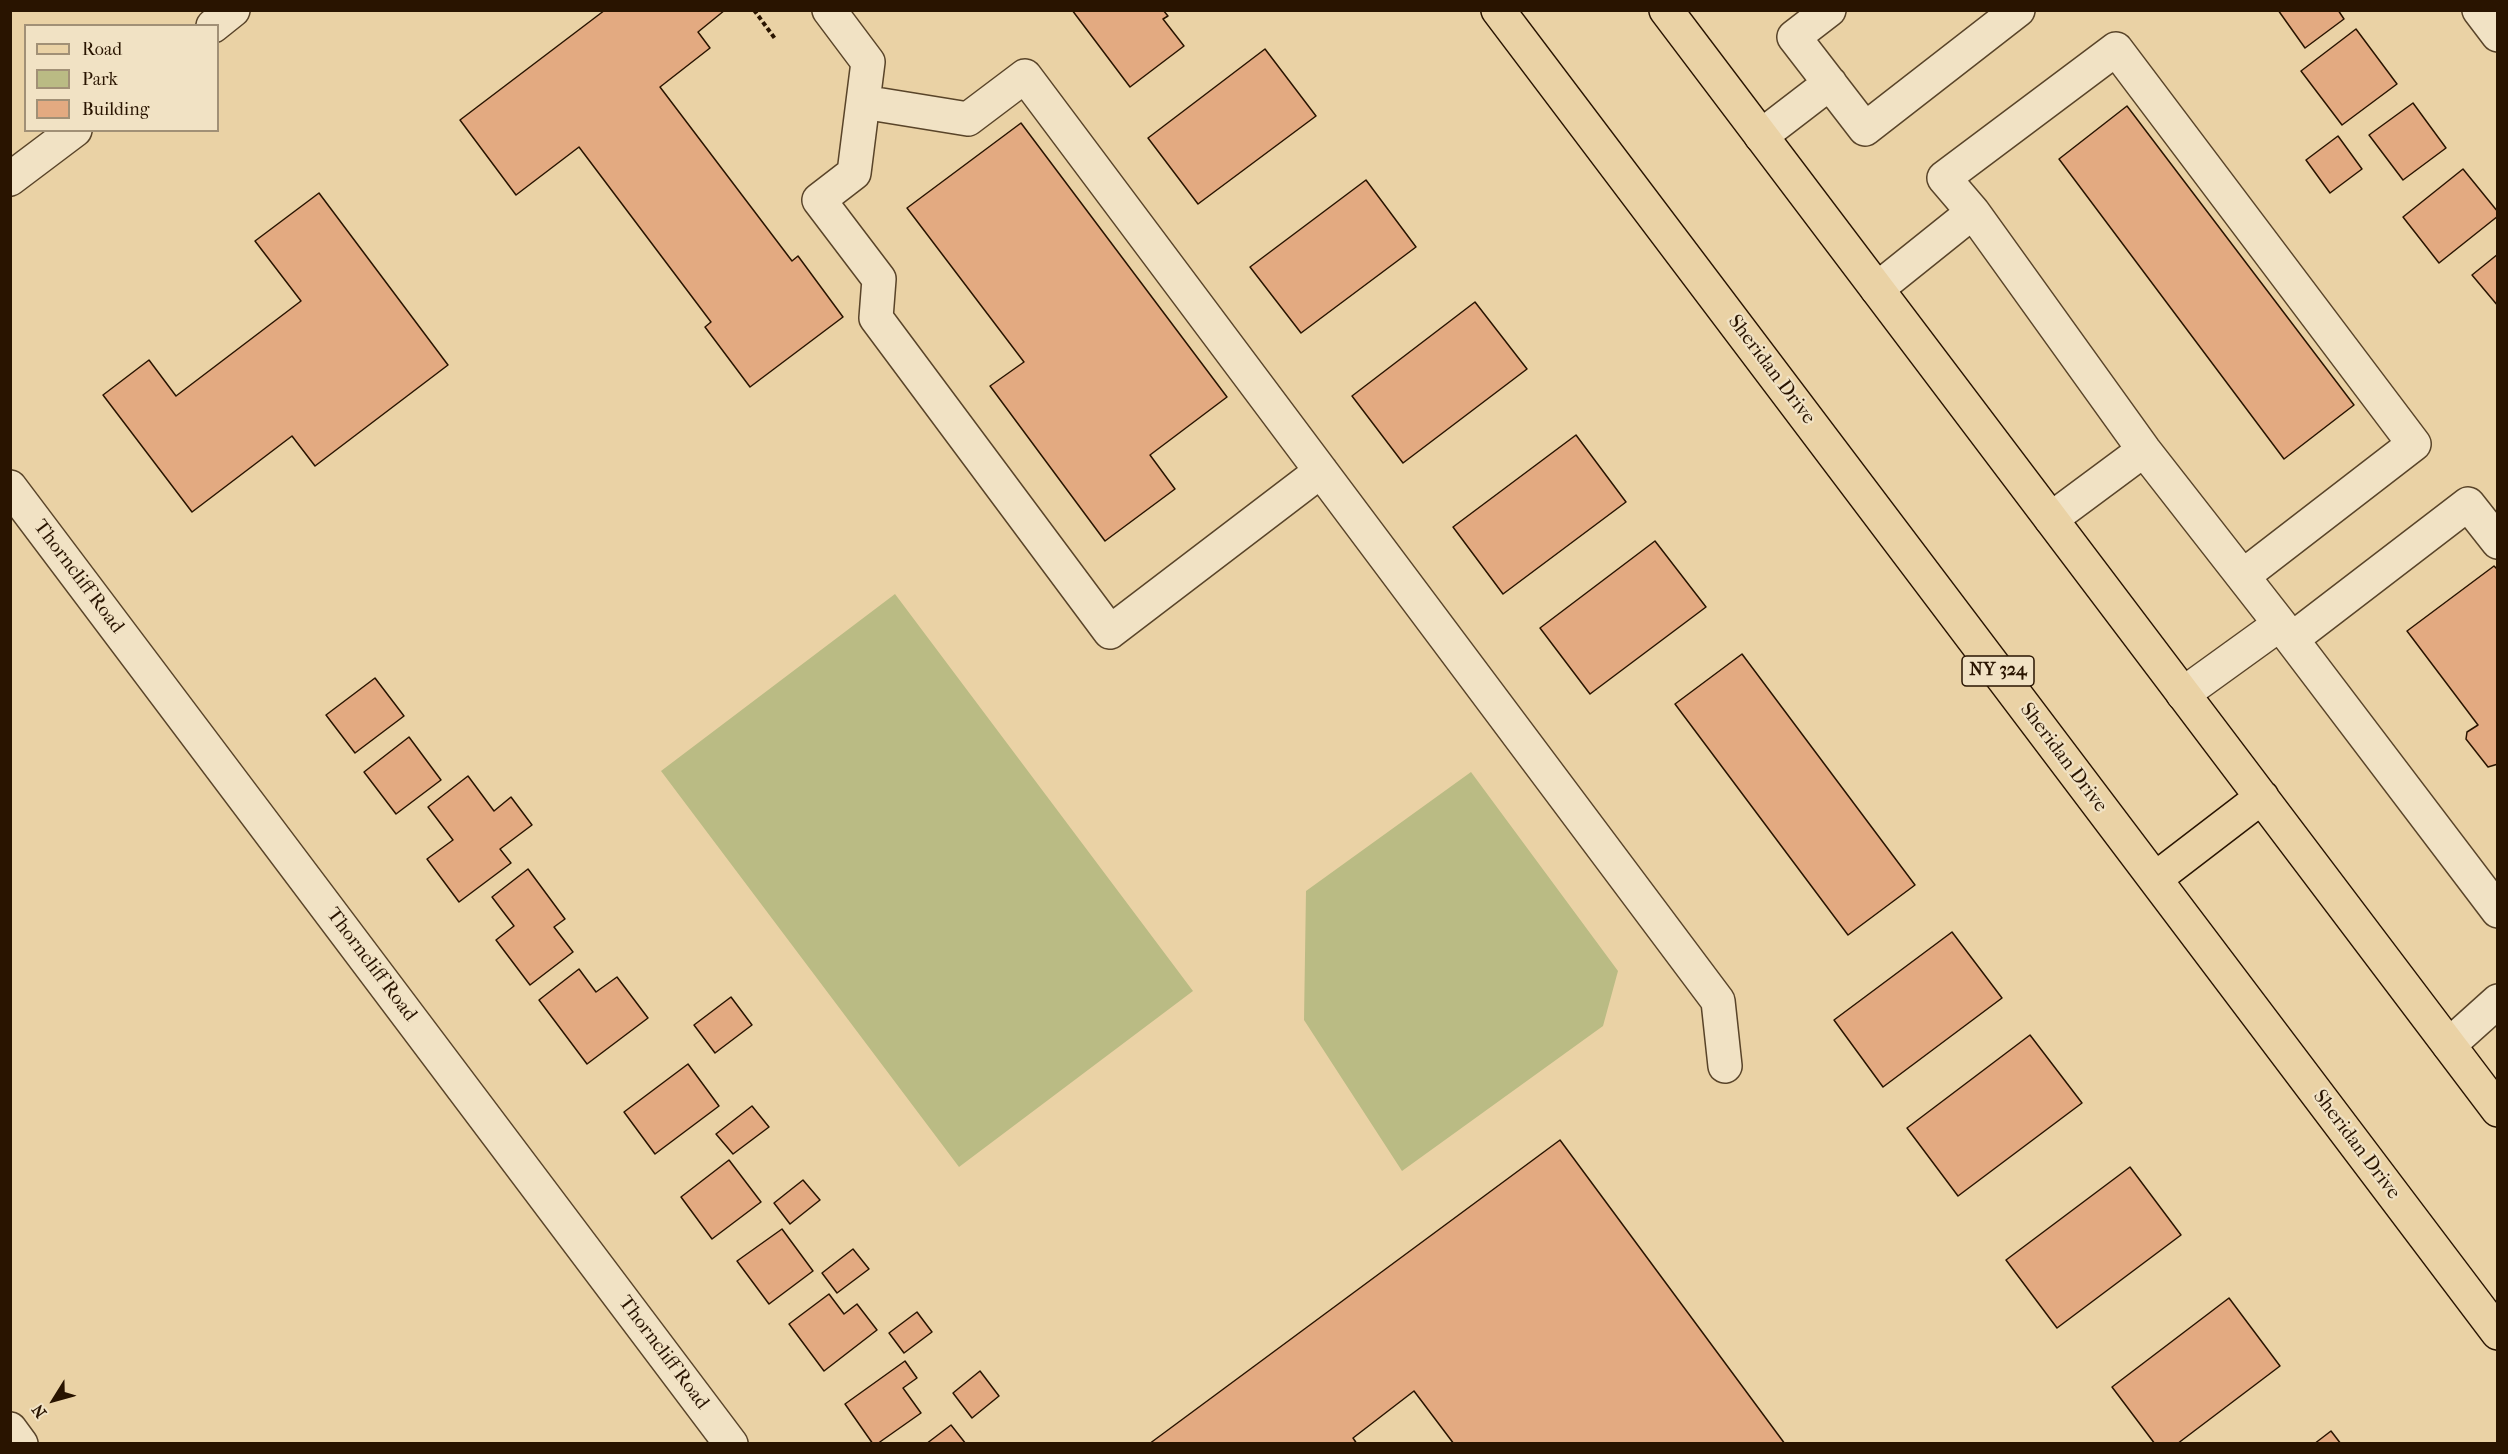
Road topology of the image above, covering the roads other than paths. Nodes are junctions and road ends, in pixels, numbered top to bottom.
1 (233, 10) edge
2 (829, 10) edge
3 (1498, 10) edge
4 (1666, 10) edge
5 (1829, 10) edge
6 (2018, 10) edge
7 (2479, 10) edge
8 (216, 24) edge
9 (2498, 35) edge
10 (1830, 83) junction
11 (864, 102) junction
12 (72, 132) edge
13 (1761, 135) junction
14 (10, 179) edge
15 (1973, 213) junction
16 (1877, 289) junction
17 (2144, 450) junction
18 (1321, 471) junction
19 (10, 487) edge
20 (2051, 519) junction
21 (2498, 542) edge
22 (2243, 576) junction
23 (2286, 632) junction
24 (2183, 694) junction
25 (2262, 797) junction
26 (2155, 879) junction
27 (2498, 911) edge
28 (2498, 1001) edge
29 (2449, 1046) junction
30 (1725, 1066) dead end
31 (2498, 1110) edge
32 (2498, 1333) edge
33 (10, 1429) edge
34 (21, 1443) edge
35 (731, 1443) edge

1 - 8 street
2 - 11 street
3 - 26 main road, Sheridan Drive / NY 324
4 - 13 main road
5 - 10 street
6 - 10 street
7 - 9 street
10 - 13 street
11 - 18 street
11 - 18 street
12 - 14 street
13 - 16 main road
15 - 16 street
15 - 17 street
15 - 22 street
16 - 20 main road
17 - 20 street
17 - 22 street
18 - 30 street
19 - 35 street, Thorncliff Road
20 - 24 main road
21 - 23 street
22 - 23 street
23 - 24 street
23 - 27 street
24 - 25 main road
25 - 26 main road
25 - 29 main road
26 - 32 main road, Sheridan Drive / NY 324
28 - 29 street
29 - 31 main road
33 - 34 street

